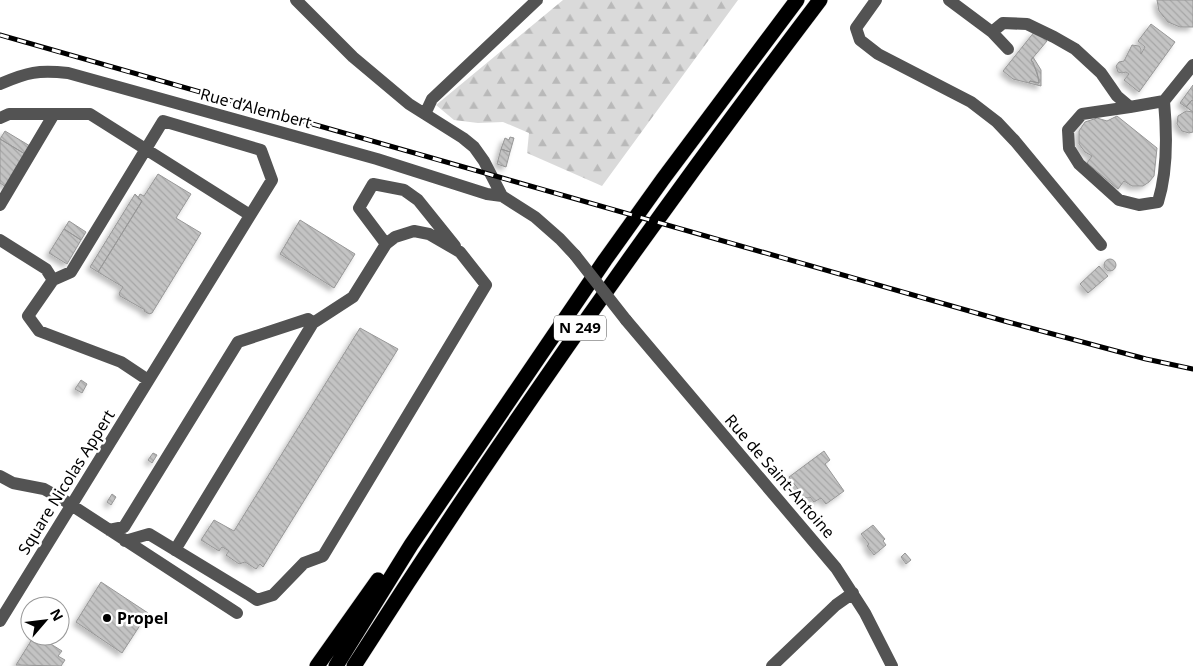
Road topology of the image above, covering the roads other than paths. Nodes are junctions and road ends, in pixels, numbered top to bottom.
1 (296, 0) edge
2 (537, 0) edge
3 (797, 0) edge
4 (820, 0) edge
5 (876, 0) edge
6 (949, 0) edge
7 (992, 32) junction
8 (1008, 49) dead end
9 (1193, 65) edge
10 (0, 84) edge
11 (1164, 101) junction
12 (1130, 107) junction
13 (54, 114) junction
14 (425, 114) junction
15 (0, 118) edge
16 (146, 149) junction
17 (502, 196) junction
18 (0, 205) edge
19 (250, 215) junction
20 (0, 240) edge
21 (386, 244) junction
22 (1101, 245) dead end
23 (460, 252) junction
24 (53, 280) junction
25 (313, 323) junction
26 (148, 380) junction
27 (0, 476) edge
28 (70, 506) junction
29 (109, 530) junction
30 (125, 540) junction
31 (411, 545) junction
32 (175, 550) junction
33 (852, 593) junction
34 (237, 613) dead end
35 (0, 621) edge
36 (317, 666) edge
37 (336, 666) edge
38 (354, 666) edge
39 (772, 666) edge
40 (892, 666) edge

1 - 14 street
2 - 14 street
3 - 31 highway, N 249
4 - 38 highway, N 249
5 - 22 street
6 - 7 street
7 - 8 street
7 - 12 street
9 - 11 street
10 - 17 street, Rue d’Alembert
11 - 12 street
11 - 12 street
13 - 15 street
13 - 16 street
13 - 18 street
14 - 17 street
16 - 19 street
16 - 19 street, Square Nicolas Appert
16 - 24 street
17 - 33 street, Rue de Saint-Antoine, bridge
19 - 26 street, Square Nicolas Appert
20 - 24 street
21 - 23 street
21 - 23 street
21 - 25 street
23 - 32 street
24 - 26 street
25 - 29 street
25 - 32 street
26 - 28 street, Square Nicolas Appert
27 - 28 street
28 - 29 street
28 - 35 street, Square Nicolas Appert
29 - 30 street
30 - 32 street
30 - 34 street
31 - 36 highway, N 249
31 - 37 highway, N 249
33 - 39 street
33 - 40 street, Rue de Saint-Antoine

